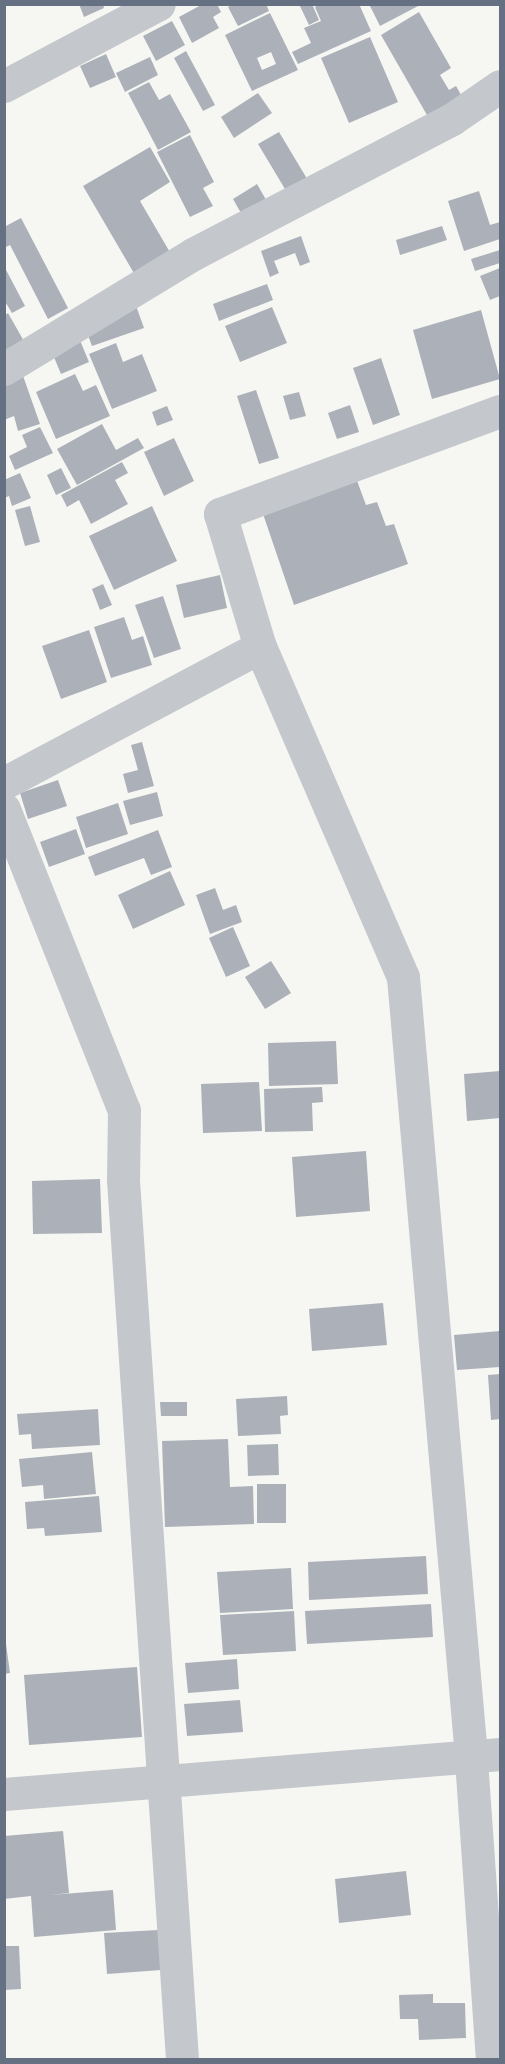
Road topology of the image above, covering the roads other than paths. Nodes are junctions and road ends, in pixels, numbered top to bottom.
1 (159, 4) edge
2 (4, 86) edge
3 (501, 86) edge
4 (4, 369) edge
5 (501, 411) edge
6 (260, 647) junction
7 (4, 783) edge
8 (4, 809) edge
9 (486, 1755) edge
10 (164, 1784) junction
11 (4, 1794) edge
12 (182, 2060) edge
13 (492, 2060) edge

1 - 2 street
3 - 4 street
5 - 6 street
6 - 7 street
6 - 9 street
8 - 10 street
9 - 10 street
9 - 13 street
10 - 11 street
10 - 12 street

